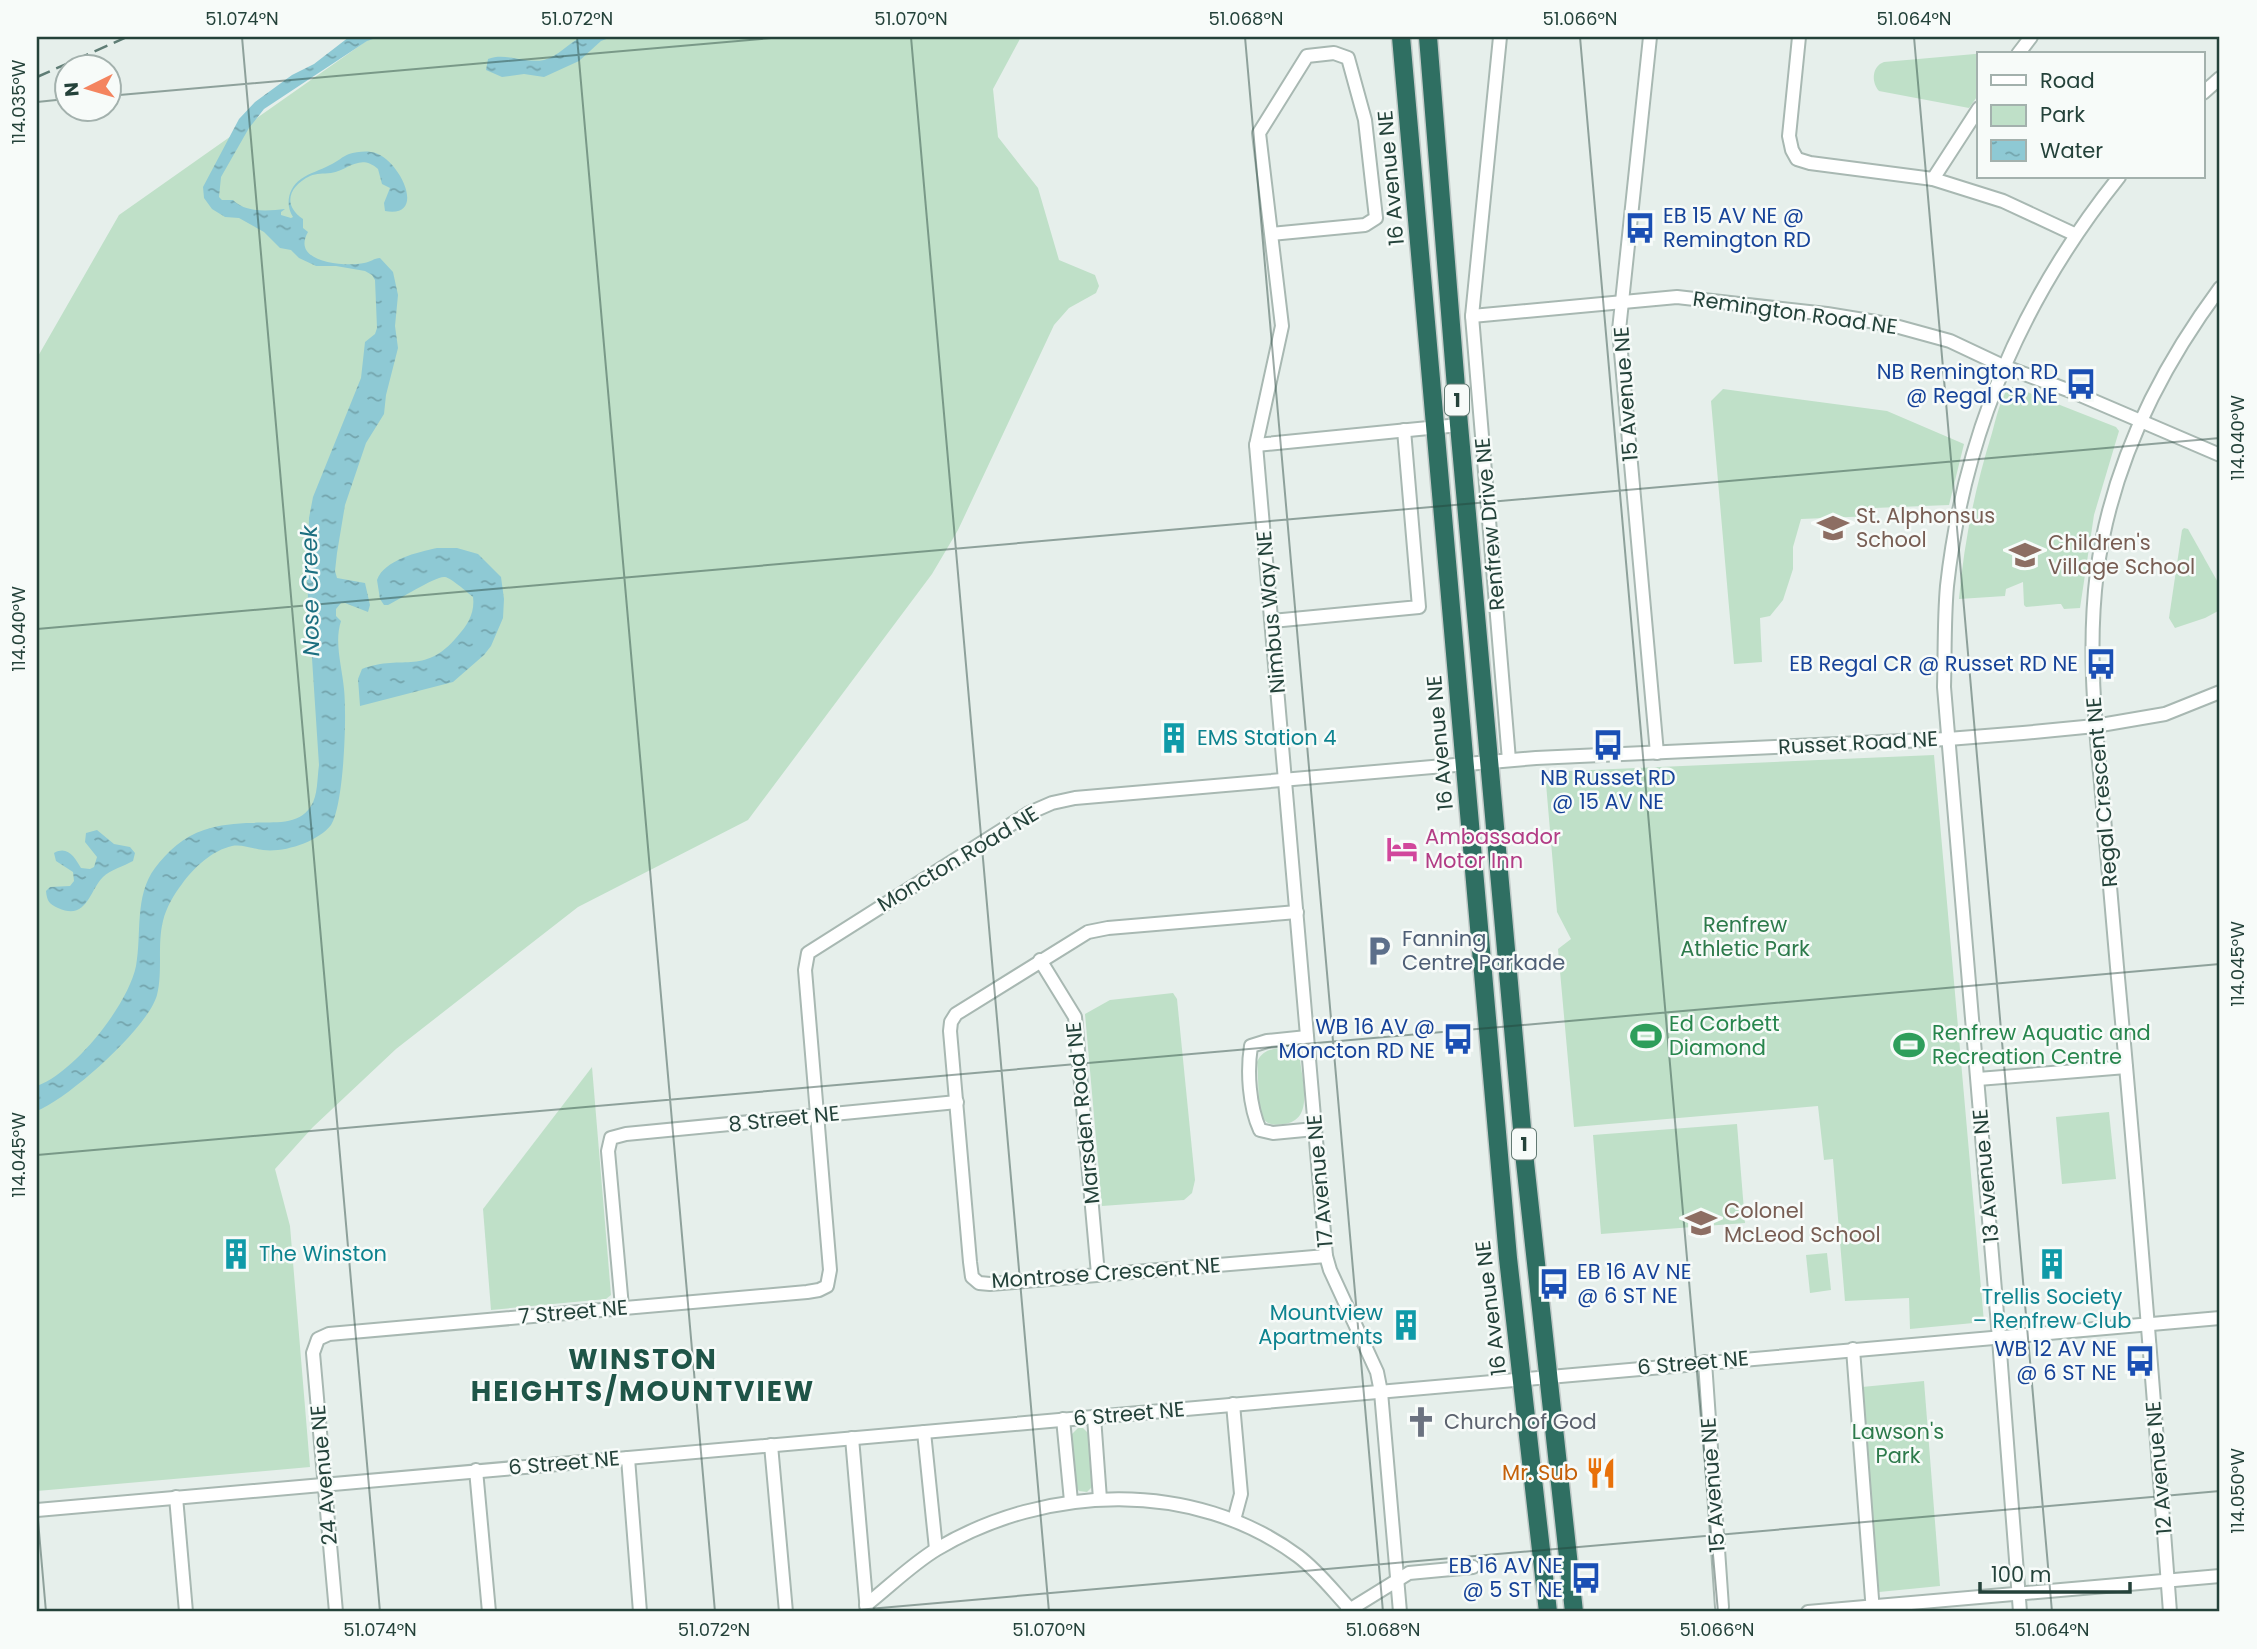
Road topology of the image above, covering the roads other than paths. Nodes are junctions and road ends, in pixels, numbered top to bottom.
1 (1401, 37) edge
2 (1428, 37) edge
3 (1500, 37) edge
4 (1650, 37) edge
5 (1799, 37) edge
6 (2031, 37) edge
7 (2020, 52) edge
8 (2220, 78) edge
9 (2204, 92) edge
10 (1977, 111) edge
11 (2118, 178) edge
12 (1933, 179) junction
13 (1271, 234) junction
14 (2074, 234) junction
15 (2220, 288) edge
16 (1622, 303) junction
17 (1472, 316) junction
18 (2003, 366) junction
19 (2140, 420) junction
20 (1459, 425) junction
21 (1434, 428) junction
22 (1404, 430) junction
23 (1256, 444) junction
24 (2220, 455) edge
25 (1272, 621) junction
26 (2220, 692) edge
27 (2095, 726) junction
28 (1948, 739) junction
29 (1657, 752) junction
30 (1509, 760) junction
31 (1490, 762) junction
32 (1465, 764) junction
33 (1286, 780) junction
34 (1297, 912) junction
35 (1041, 960) junction
36 (1307, 1037) junction
37 (2126, 1066) junction
38 (1978, 1079) junction
39 (957, 1102) junction
40 (817, 1115) junction
41 (1315, 1129) junction
42 (1326, 1256) junction
43 (1098, 1274) junction
44 (827, 1286) joint
45 (622, 1307) junction
46 (2220, 1318) edge
47 (2148, 1323) junction
48 (1999, 1338) junction
49 (318, 1339) joint
50 (1853, 1349) junction
51 (1705, 1362) junction
52 (1548, 1376) junction
53 (1522, 1378) junction
54 (1381, 1392) junction
55 (1233, 1404) junction
56 (1094, 1417) junction
57 (1063, 1419) junction
58 (924, 1432) junction
59 (852, 1438) junction
60 (771, 1445) junction
61 (628, 1458) junction
62 (476, 1471) junction
63 (325, 1484) junction
64 (176, 1497) junction
65 (1100, 1499) junction
66 (1071, 1501) junction
67 (37, 1510) edge
68 (1234, 1520) junction
69 (936, 1549) junction
70 (1473, 1567) dead end
71 (2220, 1576) edge
72 (1397, 1580) junction
73 (2168, 1581) junction
74 (2018, 1594) junction
75 (867, 1609) edge
76 (1872, 1609) edge
77 (1348, 1611) edge
78 (1722, 1611) edge
79 (186, 1612) edge
80 (336, 1612) edge
81 (489, 1612) edge
82 (640, 1612) edge
83 (786, 1612) edge
84 (1400, 1612) edge
85 (1548, 1612) edge
86 (1574, 1612) edge
87 (1808, 1612) edge
88 (2020, 1612) edge
89 (2171, 1612) edge

1 - 21 highway, 16 Avenue NE / 1
2 - 20 highway, 1
3 - 17 street, Renfrew Drive NE
4 - 16 street, 15 Avenue NE
5 - 12 street
6 - 7 street
8 - 9 street
10 - 12 street
11 - 14 street, 13 Avenue NE
12 - 14 street
13 - 13 street, Nimbus Way NE
13 - 23 street, Nimbus Way NE
14 - 18 street, 13 Avenue NE
15 - 19 street, Regal Crescent NE
16 - 17 street, Remington Road NE
16 - 18 street, Remington Road NE
16 - 29 street, 15 Avenue NE
17 - 30 street, Renfrew Drive NE
18 - 19 street, Remington Road NE
18 - 28 street, 13 Avenue NE
19 - 24 street, Remington Road NE
19 - 27 street, Regal Crescent NE
20 - 21 street
20 - 31 highway, 1
21 - 22 street
21 - 32 highway, 16 Avenue NE / 1
22 - 23 street
22 - 25 street
23 - 25 street, Nimbus Way NE
25 - 33 street, Nimbus Way NE
26 - 27 street, Russet Road NE
27 - 28 street, Russet Road NE
27 - 37 street, Regal Crescent NE
28 - 29 street, Russet Road NE
28 - 38 street, 13 Avenue NE
29 - 30 street, Russet Road NE
30 - 31 street, Russet Road NE
31 - 32 street, Moncton Road NE
31 - 52 highway, 1
32 - 33 street, Moncton Road NE
32 - 53 highway, 16 Avenue NE / 1
33 - 34 street, 17 Avenue NE
33 - 40 street, Moncton Road NE
34 - 35 street, Montrose Crescent NE
34 - 36 street, 17 Avenue NE
35 - 39 street, Montrose Crescent NE
35 - 43 street, Marsden Road NE
36 - 41 street, 17 Avenue NE
36 - 41 street
37 - 38 street
37 - 47 street, Regal Crescent NE
38 - 48 street, 13 Avenue NE
39 - 40 street, 8 Street NE
39 - 43 street, Montrose Crescent NE
40 - 44 street, Moncton Road NE
40 - 45 street, 8 Street NE
41 - 42 street, 17 Avenue NE
42 - 43 street, Montrose Crescent NE
42 - 54 street, 17 Avenue NE
44 - 45 street, 7 Street NE
45 - 49 street, 7 Street NE
46 - 47 street, 6 Street NE
47 - 48 street, 6 Street NE
47 - 73 street, 12 Avenue NE
48 - 50 street, 6 Street NE
48 - 74 street, 13 Avenue NE
49 - 63 street, 24 Avenue NE
50 - 51 street, 6 Street NE
50 - 76 street
51 - 52 street, 6 Street NE
51 - 78 street, 15 Avenue NE
52 - 53 street, 6 Street NE
52 - 86 highway, 1
53 - 54 street, 6 Street NE
53 - 85 highway, 16 Avenue NE / 1
54 - 55 street, 6 Street NE
54 - 72 street, 17 Avenue NE
55 - 56 street, 6 Street NE
55 - 68 street
56 - 57 street, 6 Street NE
56 - 65 street
57 - 58 street, 6 Street NE
57 - 66 street
58 - 59 street, 6 Street NE
58 - 69 street
59 - 60 street, 6 Street NE
59 - 75 street
60 - 61 street, 6 Street NE
60 - 83 street
61 - 62 street, 6 Street NE
61 - 82 street
62 - 63 street, 6 Street NE
62 - 81 street
63 - 64 street, 6 Street NE
63 - 80 street, 24 Avenue NE
64 - 67 street, 6 Street NE
64 - 79 street
65 - 66 street
65 - 68 street
66 - 69 street
68 - 77 street
69 - 75 street
70 - 72 street
71 - 73 street
72 - 77 street
72 - 84 street, 17 Avenue NE
73 - 74 street
73 - 89 street, 12 Avenue NE
74 - 76 street
74 - 88 street, 13 Avenue NE
76 - 87 street

